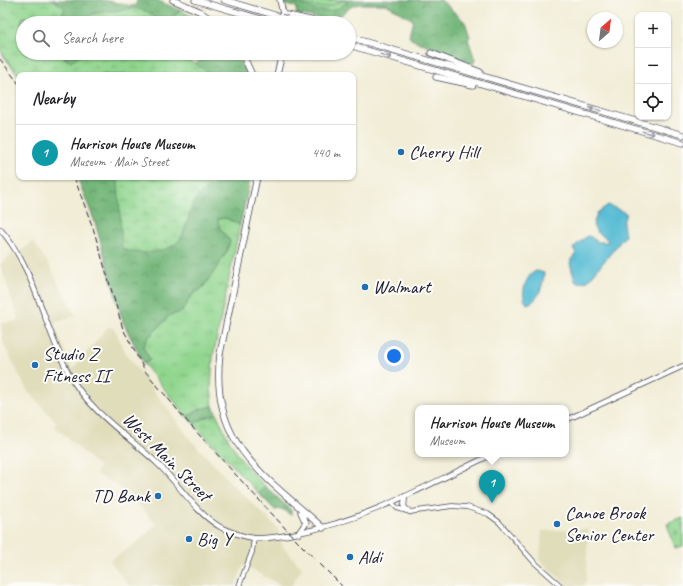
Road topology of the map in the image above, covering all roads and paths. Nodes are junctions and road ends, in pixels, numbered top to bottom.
1 (173, 0) edge
2 (196, 0) edge
3 (224, 0) edge
4 (228, 0) edge
5 (280, 0) edge
6 (244, 14) junction
7 (205, 16) edge
8 (248, 16) edge
9 (251, 16) edge
10 (280, 16) edge
11 (281, 16) edge
12 (284, 16) edge
13 (356, 39) edge
14 (356, 47) edge
15 (431, 53) dead end
16 (245, 60) edge
17 (280, 60) edge
18 (251, 72) edge
19 (278, 72) edge
20 (436, 77) dead end
21 (508, 84) junction
22 (557, 106) junction
23 (683, 135) edge
24 (683, 144) edge
25 (255, 180) edge
26 (0, 229) edge
27 (683, 366) edge
28 (569, 419) edge
29 (487, 457) edge
30 (405, 496) junction
31 (392, 503) junction
32 (298, 507) junction
33 (410, 512) junction
34 (322, 528) junction
35 (299, 533) junction
36 (254, 538) junction
37 (239, 586) edge
38 (561, 586) edge

1 - 7 highway
2 - 6 highway
3 - 10 highway
4 - 11 highway
5 - 12 highway
6 - 8 highway
6 - 9 highway
13 - 21 highway
14 -> 22 highway
15 - 21 highway
16 - 18 highway
17 - 19 highway
20 - 22 highway
23 -> 21 highway
22 -> 24 highway
25 - 32 highway
26 - 36 main road, West Main Street
27 - 28 main road
29 - 30 main road, West Main Street
30 - 31 main road, West Main Street
30 - 33 main road
31 - 33 main road
31 - 34 main road, West Main Street
32 - 34 highway
32 - 35 highway
33 - 38 main road
34 - 35 main road, West Main Street
35 - 36 main road, West Main Street
36 - 37 main road

